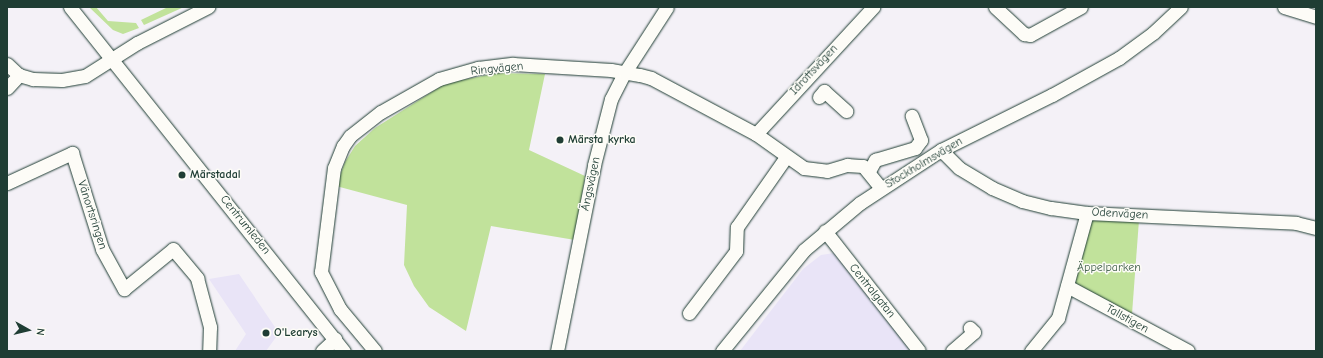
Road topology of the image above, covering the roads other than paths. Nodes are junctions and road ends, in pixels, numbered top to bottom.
1 (70, 7) edge
2 (208, 7) edge
3 (667, 7) edge
4 (873, 7) edge
5 (995, 7) edge
6 (1081, 7) edge
7 (1181, 7) edge
8 (1284, 7) edge
9 (1316, 17) edge
10 (112, 60) junction
11 (7, 64) edge
12 (625, 72) junction
13 (19, 75) junction
14 (7, 88) edge
15 (819, 97) dead end
16 (846, 111) dead end
17 (912, 116) dead end
18 (756, 134) junction
19 (941, 150) junction
20 (786, 157) junction
21 (869, 171) junction
22 (7, 183) edge
23 (881, 188) junction
24 (1087, 213) junction
25 (1316, 228) edge
26 (825, 232) junction
27 (1067, 286) junction
28 (689, 314) dead end
29 (970, 328) dead end
30 (335, 339) junction
31 (209, 351) edge
32 (322, 351) edge
33 (344, 351) edge
34 (375, 351) edge
35 (556, 351) edge
36 (722, 351) edge
37 (919, 351) edge
38 (952, 351) edge
39 (1032, 351) edge
40 (1188, 351) edge

1 - 10 street, Centrumleden
2 - 10 street
3 - 12 street, Ängsvägen
4 - 18 street, Idrottsvägen
5 - 6 street
7 - 19 street, Stockholmsvägen
8 - 9 street
10 - 13 street
10 - 30 street, Centrumleden
11 - 13 street
12 - 18 street, Ringvägen
12 - 34 street, Ringvägen
12 - 35 street, Ängsvägen
13 - 14 street
15 - 16 street
17 - 21 street
18 - 20 street, Ringvägen
19 - 23 street, Stockholmsvägen
19 - 24 street, Odenvägen
20 - 21 street, Ringvägen
20 - 28 street
21 - 23 street
22 - 31 street, Vänortsringen
23 - 26 street, Stockholmsvägen
24 - 25 street, Odenvägen
24 - 27 street
26 - 36 street, Stockholmsvägen
26 - 37 street, Centralgatan
27 - 39 street
27 - 40 street, Tallstigen
29 - 38 street
30 - 32 street
30 - 33 street, Centrumleden

